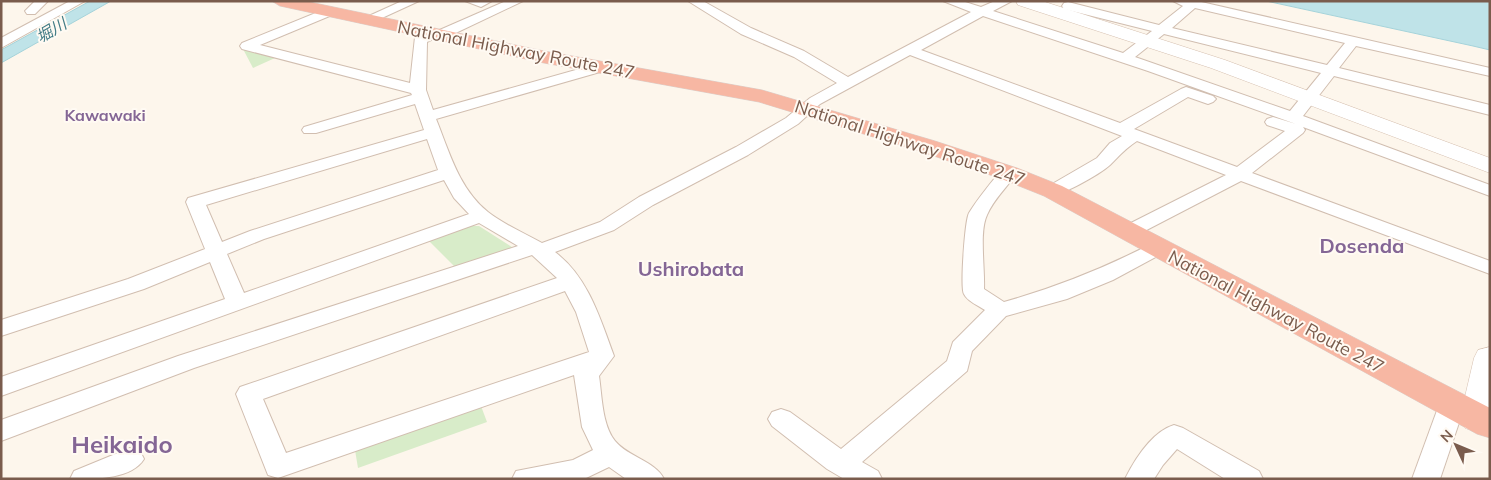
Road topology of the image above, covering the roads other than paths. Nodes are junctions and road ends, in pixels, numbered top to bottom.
1 (42, 1) edge
2 (79, 1) edge
3 (280, 1) edge
4 (412, 1) edge
5 (471, 1) edge
6 (486, 1) edge
7 (517, 1) edge
8 (694, 1) edge
9 (949, 1) edge
10 (1006, 1) edge
11 (1024, 1) edge
12 (1179, 1) edge
13 (1193, 4) junction
14 (1068, 6) dead end
15 (31, 11) dead end
16 (982, 11) junction
17 (328, 12) junction
18 (366, 20) junction
19 (434, 35) junction
20 (1154, 35) junction
21 (1353, 41) junction
22 (1, 44) edge
23 (909, 50) junction
24 (1125, 59) junction
25 (602, 67) junction
26 (1331, 70) junction
27 (1490, 72) edge
28 (848, 83) junction
29 (419, 93) junction
30 (1310, 98) junction
31 (807, 109) junction
32 (1490, 110) edge
33 (1294, 117) junction
34 (431, 124) junction
35 (310, 130) dead end
36 (1129, 132) junction
37 (1490, 166) edge
38 (448, 173) junction
39 (1008, 173) junction
40 (1239, 173) junction
41 (1490, 191) edge
42 (1053, 192) junction
43 (481, 216) junction
44 (1128, 232) junction
45 (1158, 248) junction
46 (537, 249) junction
47 (215, 252) junction
48 (1490, 268) edge
49 (571, 281) junction
50 (237, 302) junction
51 (998, 311) junction
52 (1, 328) edge
53 (602, 356) junction
54 (1490, 358) edge
55 (1, 387) edge
56 (1473, 416) edge
57 (781, 419) dead end
58 (1, 431) edge
59 (610, 454) junction
60 (130, 460) dead end
61 (851, 473) edge
62 (84, 479) edge
63 (526, 479) edge
64 (650, 479) edge
65 (1139, 479) edge
66 (1249, 479) edge
67 (1426, 479) edge

1 - 15 street
2 - 22 street
3 - 17 highway, National Highway Route 247
4 - 18 street
5 - 6 street
7 - 19 street
8 - 28 street
9 - 16 street
10 - 16 street
11 - 20 street
12 - 13 street
13 - 20 street
13 - 21 street
14 - 20 street
16 - 23 street
16 - 24 street
17 - 18 highway, National Highway Route 247
17 - 29 street
18 - 19 highway, National Highway Route 247
19 - 25 highway, National Highway Route 247
19 - 29 street
20 - 24 street
20 - 26 street
20 - 30 street
21 - 26 street
21 - 27 street
23 - 28 street
23 - 36 street
24 - 33 street
25 - 31 highway, National Highway Route 247
25 - 34 street
26 - 30 street
26 - 32 street
28 - 31 street
29 - 34 street
29 - 35 street
30 - 33 street
30 - 37 street
31 - 39 highway, National Highway Route 247
31 - 46 street
33 - 41 street
34 - 38 street
34 - 47 street
36 - 40 street
36 - 40 street
36 - 42 street
38 - 43 street
38 - 47 street
39 - 42 highway, National Highway Route 247
39 - 51 street
40 - 44 street
40 - 48 street
42 - 44 highway, National Highway Route 247
43 - 46 street
43 - 50 street
44 - 45 highway, National Highway Route 247
45 - 51 street
45 - 56 highway, National Highway Route 247
46 - 49 street
46 - 58 street
47 - 50 street
47 - 52 street
49 - 53 street
49 - 53 street
50 - 55 street
51 - 61 street
53 - 59 street
54 - 56 street
56 - 67 street
57 - 61 street
59 - 63 street
59 - 64 street
60 - 62 street
65 - 66 street

